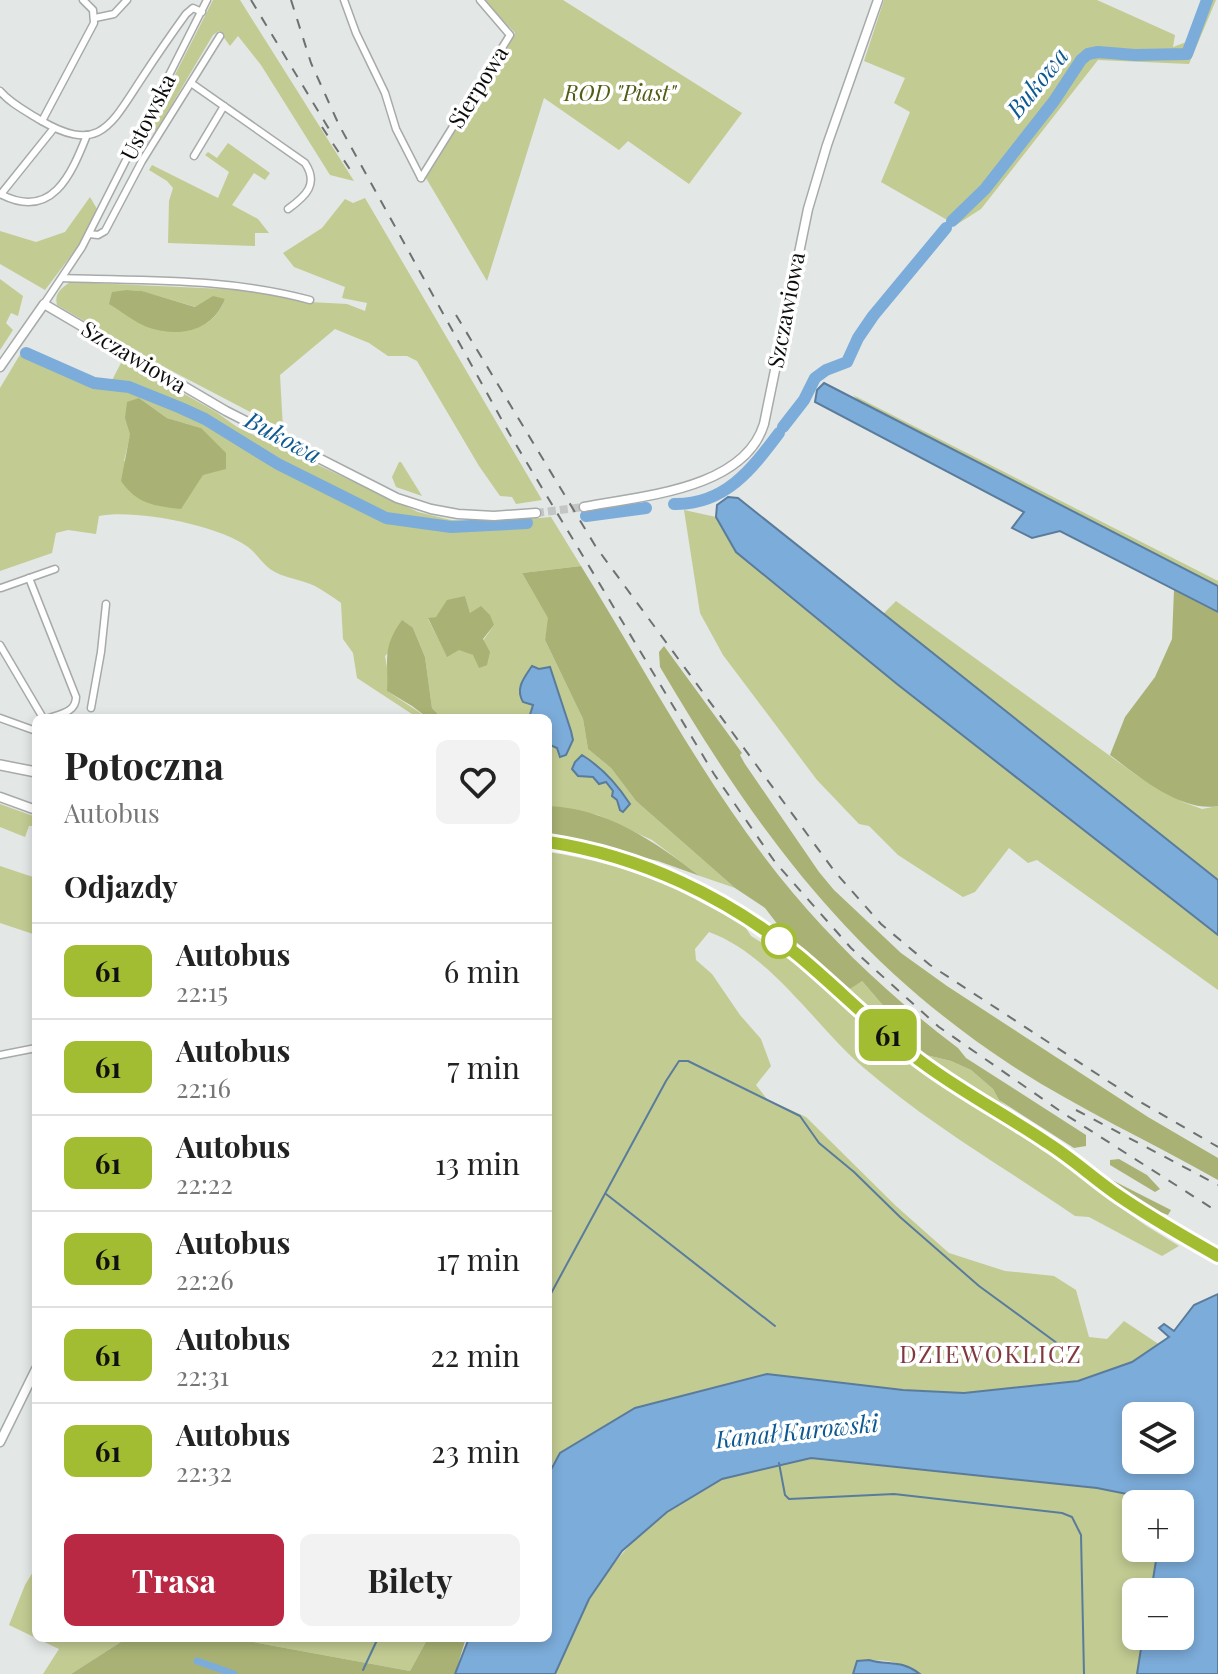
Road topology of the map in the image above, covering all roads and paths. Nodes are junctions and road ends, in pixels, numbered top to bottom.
1 (83, 0) edge
2 (127, 0) edge
3 (207, 0) edge
4 (344, 0) edge
5 (480, 0) edge
6 (878, 0) edge
7 (202, 12) junction
8 (95, 18) junction
9 (220, 36) dead end
10 (191, 83) junction
11 (0, 91) edge
12 (224, 106) junction
13 (42, 121) junction
14 (54, 128) junction
15 (87, 135) junction
16 (194, 156) dead end
17 (0, 194) edge
18 (288, 209) dead end
19 (89, 234) junction
20 (62, 278) junction
21 (310, 300) dead end
22 (44, 304) junction
23 (0, 367) edge
24 (584, 507) tunnel mouth
25 (536, 513) tunnel mouth
26 (55, 569) dead end
27 (29, 578) junction
28 (1, 588) edge
29 (106, 604) dead end
30 (0, 645) edge
31 (91, 708) dead end
32 (43, 714) edge
33 (57, 714) edge
34 (0, 718) edge
35 (32, 730) edge
36 (0, 759) edge
37 (0, 765) edge
38 (32, 771) edge
39 (0, 797) edge
40 (32, 809) edge
41 (552, 843) edge
42 (32, 1049) edge
43 (0, 1055) edge
44 (1218, 1256) edge
45 (32, 1377) edge
46 (0, 1442) edge

1 - 8 street
2 - 8 street
3 - 7 street, Ustowska
4 - 5 street, Sierpowa
6 - 24 street, Szczawiowa
7 - 15 street
7 - 19 street, Ustowska
8 - 13 street
9 - 10 street, Ustowska
10 - 12 street
10 - 19 street, Ustowska
11 - 13 street
12 - 16 street
12 - 18 street
13 - 14 street
14 - 15 street
14 - 17 street
15 - 17 street
19 - 20 street, Ustowska
20 - 21 street
20 - 22 street, Ustowska
22 - 23 street, Ustowska
22 - 25 street, Szczawiowa
26 - 27 street
27 - 28 street
27 - 33 street
29 - 31 street
30 - 32 street
34 - 35 street
36 - 38 main road
37 - 38 main road
39 - 40 street
41 - 44 main road
42 - 43 street
45 - 46 street

